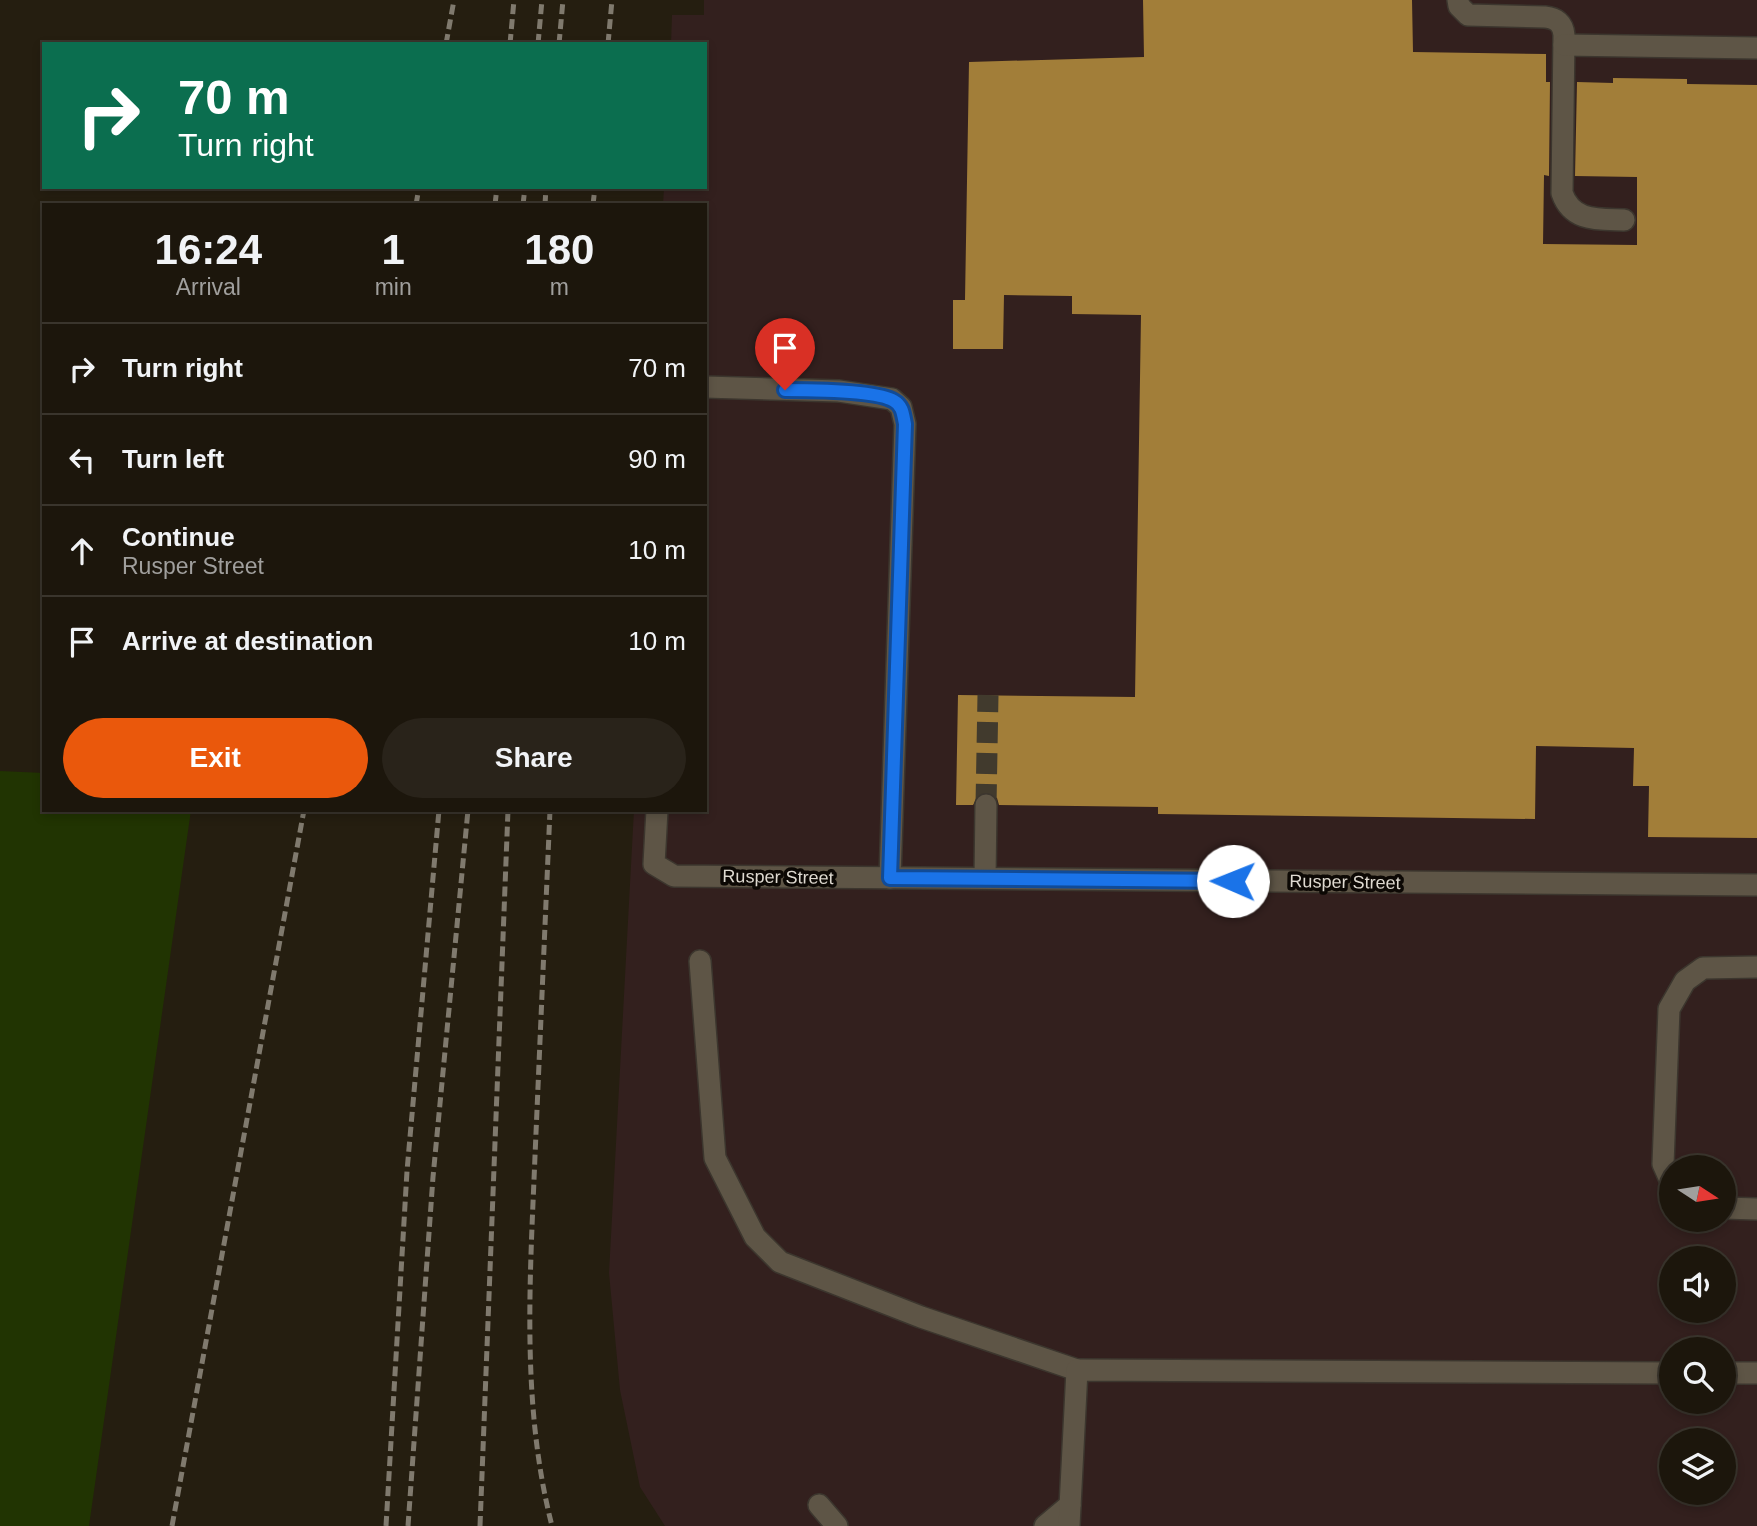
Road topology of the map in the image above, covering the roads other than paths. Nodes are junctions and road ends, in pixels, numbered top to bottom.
1 (1458, 0) edge
2 (1564, 45) junction
3 (1757, 48) edge
4 (1624, 219) dead end
5 (707, 387) edge
6 (986, 805) tunnel mouth
7 (657, 812) edge
8 (890, 878) junction
9 (985, 878) junction
10 (1757, 885) edge
11 (700, 961) dead end
12 (1757, 967) edge
13 (1663, 1155) edge
14 (1736, 1208) edge
15 (1757, 1209) edge
16 (1077, 1370) junction
17 (1659, 1373) edge
18 (1736, 1373) edge
19 (1757, 1373) edge
20 (819, 1505) dead end
21 (1070, 1515) edge
22 (837, 1526) edge
23 (1045, 1526) edge

1 - 2 lane
2 - 3 lane
2 - 4 lane
5 - 8 lane
6 - 9 lane
7 - 8 lane, Rusper Street
8 - 9 lane, Rusper Street
9 - 10 lane, Rusper Street
11 - 16 lane
12 - 13 lane
14 - 15 lane
16 - 17 lane
16 - 21 lane
18 - 19 lane
20 - 22 lane
21 - 23 lane

